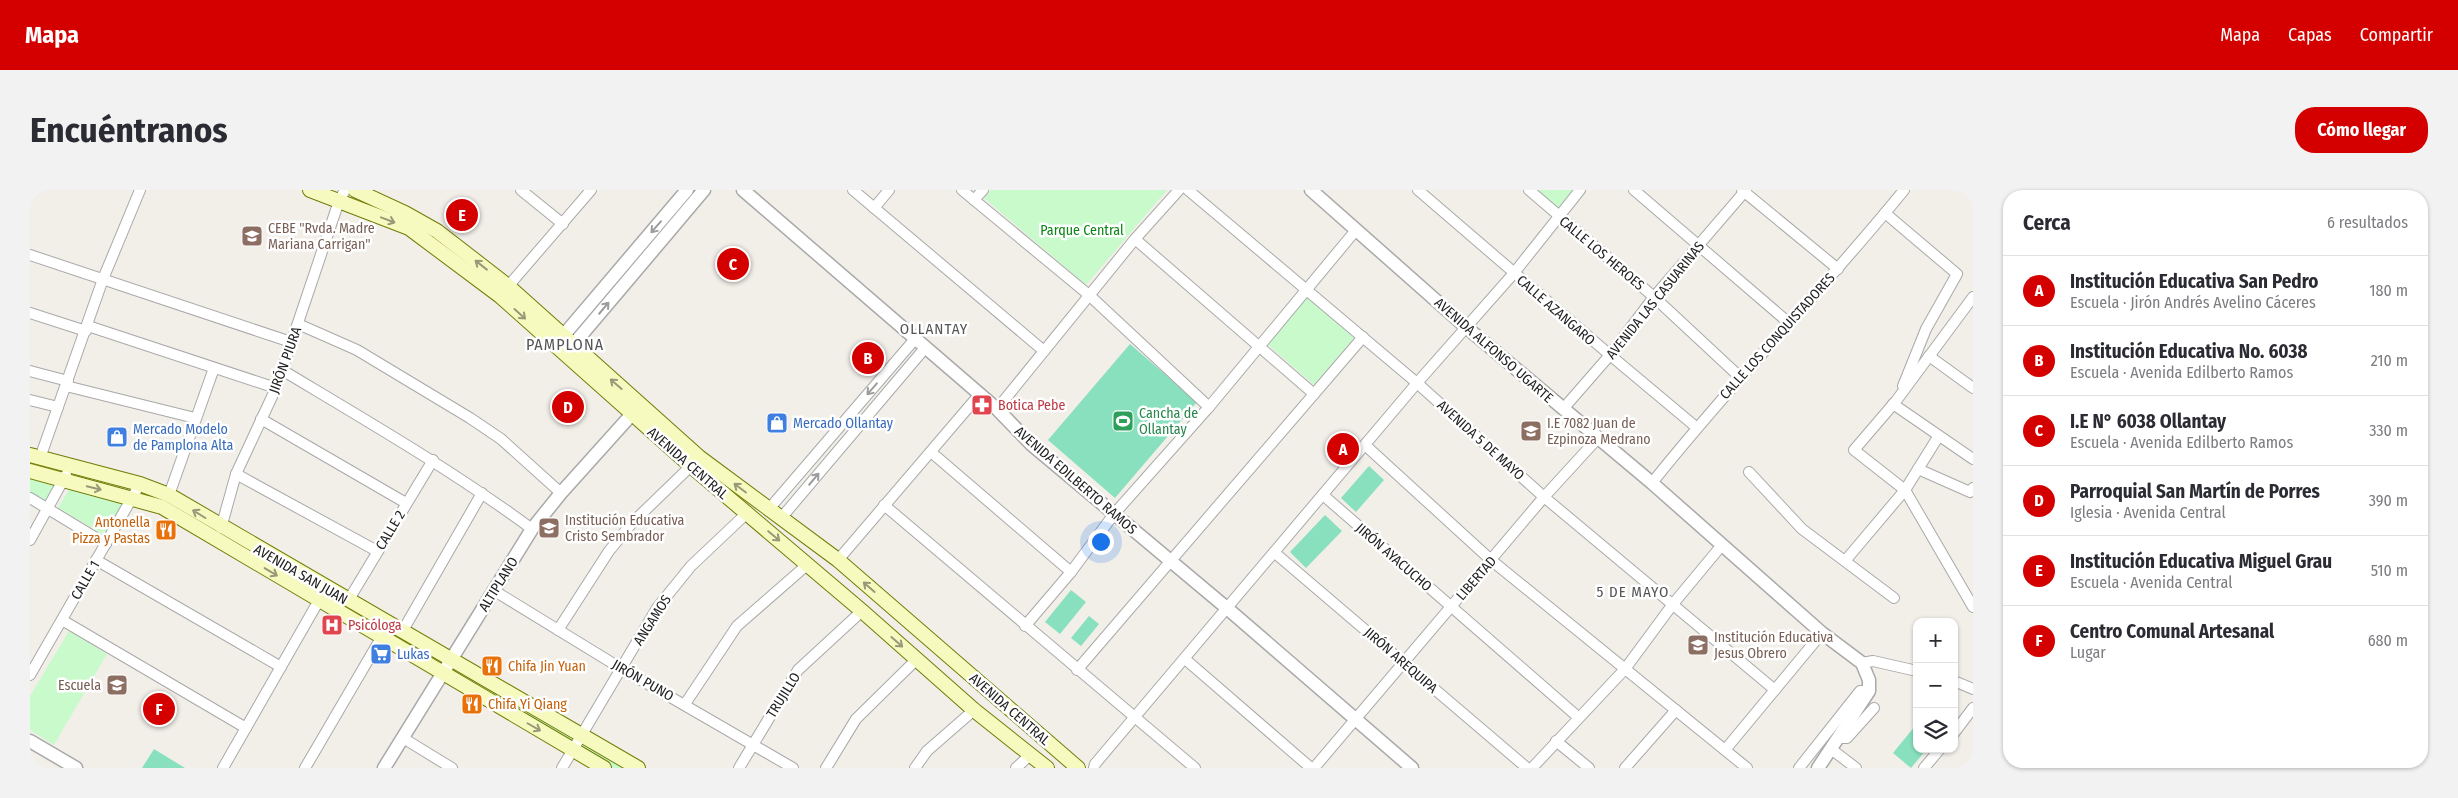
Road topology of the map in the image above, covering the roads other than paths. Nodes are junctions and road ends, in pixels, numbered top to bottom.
1 (140, 190) edge
2 (310, 190) edge
3 (355, 190) edge
4 (521, 190) edge
5 (591, 190) edge
6 (688, 190) edge
7 (704, 190) edge
8 (743, 190) edge
9 (853, 190) edge
10 (889, 190) edge
11 (962, 190) edge
12 (983, 190) edge
13 (1179, 190) edge
14 (1188, 190) edge
15 (1311, 190) edge
16 (1418, 190) edge
17 (1529, 190) edge
18 (1580, 190) edge
19 (1634, 190) edge
20 (1904, 190) edge
21 (1744, 191) edge
22 (342, 196) edge
23 (974, 200) junction
24 (874, 208) junction
25 (1885, 213) junction
26 (1558, 217) junction
27 (563, 224) junction
28 (1356, 230) junction
29 (1135, 239) junction
30 (642, 242) junction
31 (1699, 246) junction
32 (652, 252) junction
33 (30, 255) edge
34 (1838, 269) junction
35 (1514, 273) junction
36 (103, 279) junction
37 (1306, 290) junction
38 (504, 291) junction
39 (1089, 295) junction
40 (1654, 297) junction
41 (1971, 304) edge
42 (30, 313) edge
43 (1789, 323) junction
44 (298, 324) junction
45 (1466, 328) junction
46 (87, 329) junction
47 (1363, 337) junction
48 (915, 339) junction
49 (568, 340) junction
50 (291, 342) junction
51 (1259, 346) junction
52 (925, 348) junction
53 (1044, 351) junction
54 (1610, 356) junction
55 (1929, 356) junction
56 (214, 368) junction
57 (282, 370) junction
58 (30, 371) edge
59 (1741, 378) junction
60 (1417, 383) junction
61 (67, 384) junction
62 (276, 388) junction
63 (1973, 388) edge
64 (1314, 394) junction
65 (979, 395) junction
66 (30, 400) edge
67 (1895, 403) junction
68 (58, 407) junction
69 (1209, 407) junction
70 (997, 409) junction
71 (1563, 410) junction
72 (632, 414) junction
73 (195, 418) junction
74 (262, 419) junction
75 (1696, 426) junction
76 (1938, 437) junction
77 (1598, 438) junction
78 (1365, 445) junction
79 (931, 452) junction
80 (35, 456) edge
81 (1973, 459) edge
82 (432, 460) junction
83 (695, 461) junction
84 (69, 465) junction
85 (1918, 469) junction
86 (30, 471) edge
87 (1749, 472) dead end
88 (236, 474) junction
89 (64, 480) junction
90 (1652, 483) junction
91 (140, 484) junction
92 (1973, 488) edge
93 (1905, 490) junction
94 (482, 493) junction
95 (560, 493) junction
96 (169, 495) junction
97 (1323, 495) junction
98 (1544, 497) junction
99 (30, 498) edge
100 (132, 498) junction
101 (406, 503) junction
102 (884, 505) junction
103 (49, 509) junction
104 (769, 509) junction
105 (747, 513) junction
106 (1114, 514) junction
107 (782, 517) junction
108 (221, 528) junction
109 (532, 529) junction
110 (30, 540) edge
111 (106, 544) junction
112 (1722, 545) junction
113 (377, 551) junction
114 (1275, 553) junction
115 (96, 560) junction
116 (838, 560) junction
117 (1491, 560) junction
118 (1171, 561) junction
119 (1845, 561) junction
120 (808, 564) junction
121 (1071, 572) junction
122 (326, 588) junction
123 (493, 590) junction
124 (1894, 598) dead end
125 (318, 601) junction
126 (348, 601) junction
127 (1673, 604) junction
128 (1451, 607) junction
129 (1973, 607) edge
130 (1228, 609) junction
131 (862, 611) junction
132 (62, 620) junction
133 (1025, 626) junction
134 (558, 630) junction
135 (402, 632) junction
136 (1822, 633) junction
137 (381, 638) junction
138 (917, 659) junction
139 (1185, 659) junction
140 (452, 660) junction
141 (1404, 663) junction
142 (1862, 663) junction
143 (281, 667) junction
144 (622, 669) junction
145 (1077, 670) junction
146 (1625, 670) junction
147 (1913, 670) edge
148 (444, 674) junction
149 (30, 675) edge
150 (1958, 683) edge
151 (1973, 689) edge
152 (1775, 690) junction
153 (1869, 691) junction
154 (684, 704) junction
155 (1874, 708) dead end
156 (1973, 708) edge
157 (974, 710) junction
158 (1676, 710) junction
159 (1134, 718) junction
160 (1354, 718) junction
161 (1578, 718) junction
162 (246, 728) junction
163 (1958, 728) edge
164 (582, 735) junction
165 (403, 738) junction
166 (1838, 738) junction
167 (30, 741) edge
168 (1556, 741) junction
169 (754, 744) junction
170 (1831, 749) junction
171 (573, 750) junction
172 (1725, 750) junction
173 (1937, 753) edge
174 (1030, 755) junction
175 (69, 766) edge
176 (223, 768) edge
177 (305, 768) edge
178 (384, 768) edge
179 (452, 768) edge
180 (562, 768) edge
181 (604, 768) edge
182 (638, 768) edge
183 (739, 768) edge
184 (793, 768) edge
185 (826, 768) edge
186 (915, 768) edge
187 (1016, 768) edge
188 (1046, 768) edge
189 (1078, 768) edge
190 (1094, 768) edge
191 (1195, 768) edge
192 (1312, 768) edge
193 (1412, 768) edge
194 (1527, 768) edge
195 (1532, 768) edge
196 (1589, 768) edge
197 (1626, 768) edge
198 (1747, 768) edge
199 (1799, 768) edge
200 (1818, 768) edge
201 (1856, 768) edge
202 (1924, 768) edge

1 - 36 street
2 - 22 main road, AVENIDA CENTRAL
38 -> 3 main road, AVENIDA CENTRAL
4 - 27 street
5 - 27 street
6 -> 30 street
7 - 32 street
8 - 48 street, AVENIDA EDILBERTO RAMOS
9 - 24 street
10 - 24 street
11 - 23 street
12 - 23 street
13 - 29 street
14 - 37 street, AVENIDA 5 DE MAYO
15 - 28 street, AVENIDA ALFONSO UGARTE
16 - 35 street, CALLE AZANGARO
17 - 26 street, CALLE LOS HEROES
18 - 26 street
19 - 31 street
20 - 25 street, CALLE LOS CONQUISTADORES
21 - 31 street, AVENIDA LAS CASUARINAS
21 - 34 street
22 -> 38 main road, AVENIDA CENTRAL
22 - 44 street, JIRÓN PIURA
23 - 39 street
24 - 53 street
25 - 34 street, CALLE LOS CONQUISTADORES
25 - 67 street
26 - 35 street
26 - 40 street, CALLE LOS HEROES
27 - 38 street
28 - 37 street
28 - 45 street, AVENIDA ALFONSO UGARTE
29 - 39 street
29 - 51 street
30 - 32 street
30 - 49 street
31 - 40 street, AVENIDA LAS CASUARINAS
31 - 43 street
49 -> 32 street
33 - 36 street
34 - 43 street, CALLE LOS CONQUISTADORES
35 - 45 street
35 - 54 street, CALLE AZANGARO
36 - 46 street
36 - 50 street
37 - 47 street, AVENIDA 5 DE MAYO
37 - 51 street
38 - 49 main road, AVENIDA CENTRAL
38 -> 72 main road, AVENIDA CENTRAL
39 - 53 street
39 - 69 street
40 - 54 street, AVENIDA LAS CASUARINAS
40 - 59 street, CALLE LOS HEROES
41 - 55 street
42 - 46 street
43 - 59 street, CALLE LOS CONQUISTADORES
44 - 50 street, JIRÓN PIURA
44 - 95 street
45 - 60 street
45 - 71 street, AVENIDA ALFONSO UGARTE
46 - 56 street
46 - 61 street
47 - 60 street, AVENIDA 5 DE MAYO
47 - 64 street
48 - 52 street, AVENIDA EDILBERTO RAMOS
48 -> 104 street
83 -> 49 main road, AVENIDA CENTRAL
50 - 57 street, JIRÓN PIURA
51 - 64 street
51 - 69 street
52 - 65 street, AVENIDA EDILBERTO RAMOS
107 -> 52 street
53 - 70 street
54 - 71 street, AVENIDA LAS CASUARINAS
54 - 75 street, CALLE AZANGARO
55 - 63 street
55 - 67 street
56 - 62 street
56 - 73 street
57 - 62 street, JIRÓN PIURA
57 - 82 street
58 - 61 street
59 - 75 street, CALLE LOS CONQUISTADORES
60 - 78 street
60 - 98 street, AVENIDA 5 DE MAYO
61 - 68 street
61 - 73 street
62 - 74 street, JIRÓN PIURA
64 - 118 street
65 - 70 street, AVENIDA EDILBERTO RAMOS
65 - 79 street
66 - 68 street
67 - 76 street
67 - 93 street
68 - 80 street
69 - 106 street
70 - 106 street, AVENIDA EDILBERTO RAMOS
71 - 77 street, AVENIDA ALFONSO UGARTE
72 - 83 main road, AVENIDA CENTRAL
72 - 95 street, ALTIPLANO
73 - 96 street
74 - 88 street, JIRÓN PIURA
74 - 101 street
75 - 90 street, CALLE LOS CONQUISTADORES
76 - 81 street
76 - 85 street
77 - 90 street, AVENIDA ALFONSO UGARTE
77 - 98 street, LIBERTAD
78 - 97 street
78 - 117 street
79 - 102 street
79 - 121 street
80 - 84 main road, AVENIDA SAN JUAN
82 - 94 street
82 - 101 street, CALLE 2
104 -> 83 main road, AVENIDA CENTRAL
83 - 105 main road, AVENIDA CENTRAL
83 - 134 street
84 - 89 street
84 - 91 main road, AVENIDA SAN JUAN
85 - 92 street
85 - 93 street
86 - 89 main road, AVENIDA SAN JUAN
87 - 119 street
88 - 108 street, JIRÓN PIURA
88 - 113 street
89 -> 100 main road, AVENIDA SAN JUAN
89 - 103 street
90 - 112 street, AVENIDA ALFONSO UGARTE
91 - 96 main road, AVENIDA SAN JUAN
91 - 100 street, CALLE 1
93 - 119 street
93 - 129 street
94 - 109 street
94 - 135 street
95 - 109 street, ALTIPLANO
108 -> 96 main road, AVENIDA SAN JUAN
97 - 114 street
97 - 128 street, JIRÓN AYACUCHO
98 - 117 street, LIBERTAD
98 - 127 street, AVENIDA 5 DE MAYO
99 - 103 street
100 - 111 street, CALLE 1
100 -> 125 main road, AVENIDA SAN JUAN
101 - 113 street, CALLE 2
102 - 116 street
102 - 133 street
103 - 110 street
103 - 111 street
104 - 107 main road, AVENIDA CENTRAL
105 -> 120 main road, AVENIDA CENTRAL
105 - 144 street, ANGAMOS
106 - 118 street, AVENIDA EDILBERTO RAMOS
106 - 121 street
107 - 116 main road, AVENIDA CENTRAL
108 - 122 main road, AVENIDA SAN JUAN
109 - 123 street, ALTIPLANO
111 - 115 street, CALLE 1
112 - 127 street
112 - 136 street, AVENIDA ALFONSO UGARTE
113 - 126 street, CALLE 2
114 - 130 street
114 - 141 street, JIRÓN AREQUIPA
115 - 132 street, CALLE 1
115 - 143 street
189 -> 116 main road, AVENIDA CENTRAL
117 - 128 street, LIBERTAD
117 - 146 street
118 - 130 street, AVENIDA EDILBERTO RAMOS
118 - 145 street
119 - 124 street
120 - 131 main road, AVENIDA CENTRAL
120 - 154 street
121 - 133 street
122 - 125 street
122 - 126 main road, AVENIDA SAN JUAN
123 - 134 street, JIRÓN PUNO
123 - 140 street, ALTIPLANO
125 - 137 main road, AVENIDA SAN JUAN
125 - 143 street
126 - 135 main road, AVENIDA SAN JUAN
127 - 146 street
127 - 152 street, AVENIDA 5 DE MAYO
128 - 141 street, LIBERTAD
128 - 161 street, JIRÓN AYACUCHO
130 - 139 street
130 - 160 street, AVENIDA EDILBERTO RAMOS
131 -> 138 main road, AVENIDA CENTRAL
131 - 169 street, TRUJILLO
132 - 149 street, CALLE 1
132 - 162 street
133 - 145 street
134 - 144 street, JIRÓN PUNO
135 - 140 main road, AVENIDA SAN JUAN
136 - 142 street, AVENIDA ALFONSO UGARTE
136 - 152 street
137 - 148 main road, AVENIDA SAN JUAN
137 - 177 street
138 - 157 main road, AVENIDA CENTRAL
138 - 185 street
139 - 159 street
139 - 192 street
140 - 148 street, ALTIPLANO
140 - 164 main road, AVENIDA SAN JUAN
141 - 160 street, LIBERTAD
141 - 194 street, JIRÓN AREQUIPA
142 - 147 street
142 - 153 street
143 - 162 street
144 - 154 street, JIRÓN PUNO
144 - 164 street, ANGAMOS
145 - 159 street
146 - 158 street
146 - 161 street
148 - 165 street, ALTIPLANO
148 -> 171 main road, AVENIDA SAN JUAN
150 - 151 street
152 - 172 street
153 - 166 street
153 - 199 street
154 - 169 street, JIRÓN PUNO
155 - 166 street
156 - 163 street
157 - 174 main road, AVENIDA CENTRAL
157 - 186 street
158 - 172 street
158 - 197 street
159 - 190 street
159 - 191 street
160 - 192 street, LIBERTAD
160 - 193 street, AVENIDA EDILBERTO RAMOS
161 - 168 street
162 - 176 street
164 - 171 street, ANGAMOS
164 - 182 main road, AVENIDA SAN JUAN
165 - 178 street, ALTIPLANO
165 - 179 street
166 - 170 street
167 - 175 street
168 - 195 street
168 - 196 street
169 - 183 street, TRUJILLO
169 - 184 street, JIRÓN PUNO
170 - 200 street
170 - 201 street
171 - 180 street, ANGAMOS
171 - 181 main road, AVENIDA SAN JUAN
172 - 198 street
173 - 202 street
174 - 187 street
174 - 188 main road, AVENIDA CENTRAL

